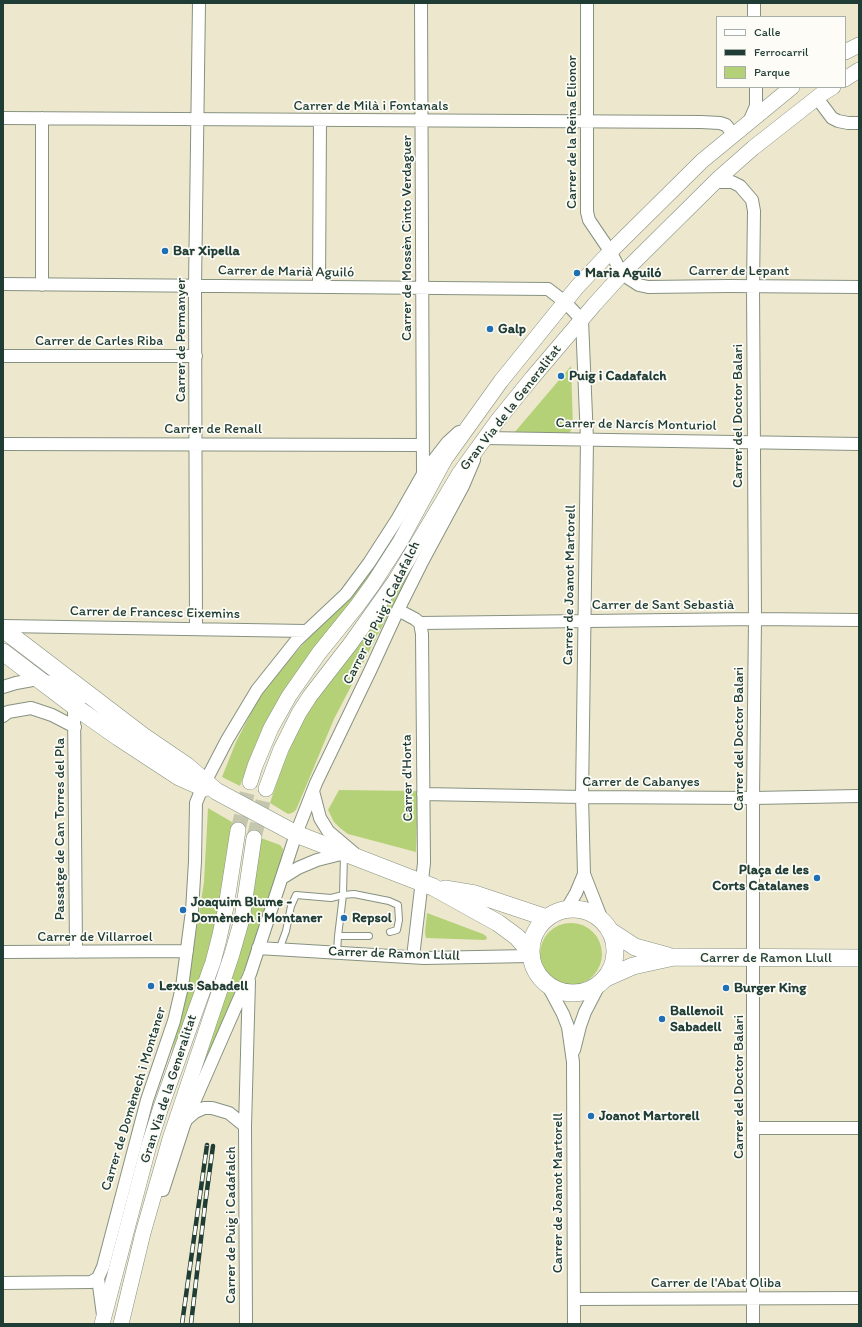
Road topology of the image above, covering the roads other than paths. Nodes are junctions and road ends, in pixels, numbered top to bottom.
1 (199, 3) edge
2 (421, 3) edge
3 (587, 3) edge
4 (754, 3) edge
5 (754, 16) edge
6 (859, 41) edge
7 (859, 45) edge
8 (846, 50) edge
9 (846, 51) edge
10 (859, 70) edge
11 (846, 78) edge
12 (756, 88) edge
13 (791, 88) edge
14 (832, 88) edge
15 (817, 98) junction
16 (3, 118) edge
17 (42, 118) junction
18 (197, 120) junction
19 (320, 120) junction
20 (422, 121) junction
21 (587, 122) junction
22 (749, 122) junction
23 (859, 123) edge
24 (734, 134) junction
25 (715, 182) junction
26 (610, 251) junction
27 (622, 274) junction
28 (3, 284) edge
29 (42, 285) junction
30 (195, 286) junction
31 (753, 286) junction
32 (319, 287) junction
33 (859, 287) edge
34 (422, 288) junction
35 (565, 302) junction
36 (582, 320) junction
37 (3, 356) edge
38 (196, 356) junction
39 (474, 420) junction
40 (587, 440) junction
41 (753, 442) junction
42 (481, 443) junction
43 (3, 444) edge
44 (196, 444) junction
45 (859, 444) edge
46 (422, 445) junction
47 (422, 474) junction
48 (398, 610) junction
49 (755, 619) junction
50 (584, 620) junction
51 (859, 620) edge
52 (3, 626) edge
53 (421, 628) junction
54 (3, 629) edge
55 (196, 629) junction
56 (306, 631) junction
57 (3, 652) edge
58 (38, 679) junction
59 (3, 688) edge
60 (74, 706) junction
61 (3, 716) edge
62 (122, 720) junction
63 (75, 727) junction
64 (250, 782) tunnel mouth
65 (208, 787) junction
66 (266, 789) tunnel mouth
67 (313, 791) junction
68 (423, 794) junction
69 (859, 796) edge
70 (582, 797) junction
71 (753, 798) junction
72 (238, 830) tunnel mouth
73 (296, 834) junction
74 (254, 838) tunnel mouth
75 (345, 853) junction
76 (362, 860) junction
77 (584, 874) junction
78 (282, 878) junction
79 (427, 885) junction
80 (343, 895) junction
81 (566, 910) junction
82 (547, 918) junction
83 (606, 925) junction
84 (390, 932) dead end
85 (338, 936) junction
86 (369, 936) dead end
87 (258, 948) junction
88 (279, 950) junction
89 (187, 951) junction
90 (3, 952) edge
91 (76, 952) junction
92 (337, 953) junction
93 (530, 954) junction
94 (413, 957) junction
95 (674, 958) junction
96 (754, 958) junction
97 (859, 958) edge
98 (250, 974) junction
99 (602, 982) junction
100 (548, 986) junction
101 (573, 1062) junction
102 (186, 1120) junction
103 (245, 1126) junction
104 (754, 1128) junction
105 (859, 1128) edge
106 (98, 1278) junction
107 (3, 1283) edge
108 (130, 1288) junction
109 (753, 1298) junction
110 (859, 1298) edge
111 (574, 1299) junction
112 (102, 1321) edge
113 (121, 1324) edge
114 (246, 1324) edge
115 (574, 1324) edge
116 (753, 1324) edge

1 - 18 street, Carrer de Permanyer
2 - 20 street, Carrer de Mossèn Cinto Verdaguer
3 - 21 street, Carrer de la Reina Elionor
4 - 5 street
6 - 8 street
7 - 9 street
10 - 11 street
12 - 22 street
13 - 22 street, Gran Via de la Generalitat
14 - 15 street, Gran Via de la Generalitat
15 - 23 street
15 - 25 street, Gran Via de la Generalitat
16 - 17 street, Carrer de Milà i Fontanals
17 - 18 street, Carrer de Milà i Fontanals
17 - 29 street
18 - 19 street, Carrer de Milà i Fontanals
18 - 30 street, Carrer de Permanyer
19 - 20 street, Carrer de Milà i Fontanals
19 - 32 street
20 - 21 street, Carrer de Milà i Fontanals
20 - 34 street, Carrer de Mossèn Cinto Verdaguer
21 - 24 street, Carrer de Milà i Fontanals
21 - 26 street, Carrer de la Reina Elionor
22 - 24 street, Gran Via de la Generalitat
24 - 26 street, Gran Via de la Generalitat
25 - 27 street, Gran Via de la Generalitat
25 - 31 street, Carrer del Doctor Balari
26 - 27 street, Carrer de la Reina Elionor
26 - 35 street, Gran Via de la Generalitat
27 - 31 street, Carrer de Lepant
27 - 36 street, Gran Via de la Generalitat
28 - 29 street, Carrer de Marià Aguiló
29 - 30 street, Carrer de Marià Aguiló
30 - 32 street, Carrer de Marià Aguiló
30 - 38 street, Carrer de Permanyer
31 - 33 street, Carrer de Lepant
31 - 41 street, Carrer del Doctor Balari
32 - 34 street, Carrer de Marià Aguiló
34 - 35 street, Carrer de Marià Aguiló
34 - 46 street, Carrer de Mossèn Cinto Verdaguer
35 - 36 street
35 - 39 street, Gran Via de la Generalitat
36 - 40 street, Carrer de Joanot Martorell
36 - 42 street, Gran Via de la Generalitat
37 - 38 street, Carrer de Carles Riba
38 - 44 street, Carrer de Permanyer
39 - 47 street, Carrer de Domènech i Montaner
39 - 64 street, Gran Via de la Generalitat
40 - 41 street, Carrer de Narcís Monturiol
40 - 42 street, Carrer de Narcís Monturiol
40 - 50 street, Carrer de Joanot Martorell
41 - 45 street, Carrer de Narcís Monturiol
41 - 49 street, Carrer del Doctor Balari
42 - 48 street, Carrer de Puig i Cadafalch
42 - 66 street, Gran Via de la Generalitat
43 - 44 street, Carrer de Renall
44 - 46 street, Carrer de Renall
44 - 55 street, Carrer de Permanyer
46 - 47 street, Carrer de Mossèn Cinto Verdaguer
47 - 56 street, Carrer de Domènech i Montaner
48 - 53 street
48 - 67 street, Carrer de Puig i Cadafalch
49 - 50 street, Carrer de Sant Sebastià
49 - 51 street, Carrer de Sant Sebastià
49 - 71 street, Carrer del Doctor Balari
50 - 53 street, Carrer de Sant Sebastià
50 - 70 street, Carrer de Joanot Martorell
52 - 55 street, Carrer de Francesc Eixemins
53 - 68 street, Carrer d'Horta
54 - 62 main road
55 - 56 street, Carrer de Francesc Eixemins
56 - 65 street, Carrer de Domènech i Montaner
57 - 58 main road
58 - 59 street
58 - 60 main road
58 - 62 street
60 - 63 street, Passatge de Can Torres del Pla
60 - 65 main road
61 - 63 street
62 - 65 main road
63 - 91 street, Passatge de Can Torres del Pla
65 - 73 main road
65 - 89 street, Carrer de Domènech i Montaner
67 - 73 street, Carrer de Puig i Cadafalch
67 - 76 street
68 - 70 street, Carrer de Cabanyes
68 - 79 street, Carrer d'Horta
69 - 71 street, Carrer de Cabanyes
70 - 71 street, Carrer de Cabanyes
70 - 77 street, Carrer de Joanot Martorell
71 - 96 street, Carrer del Doctor Balari
72 - 112 street, Gran Via de la Generalitat
73 - 75 main road
73 - 78 street, Carrer de Puig i Cadafalch
74 - 108 street, Gran Via de la Generalitat
75 - 76 main road
75 - 78 street
75 - 80 lane
76 - 79 main road
77 - 81 street, Carrer de Joanot Martorell
77 - 83 street, Carrer de Joanot Martorell
78 - 87 street, Carrer de Puig i Cadafalch
79 - 82 main road
79 - 93 main road
79 - 94 street, Carrer d'Horta
80 - 84 lane
80 - 85 lane
80 - 88 lane
81 - 82 main road
81 - 83 main road
82 - 93 main road
83 - 95 main road
83 - 99 main road
85 - 86 lane
85 - 92 lane
87 - 88 street, Carrer de Ramon Llull
87 - 98 street, Carrer de Puig i Cadafalch
88 - 92 street, Carrer de Ramon Llull
89 - 91 street, Carrer de Villarroel
89 - 106 street, Carrer de Domènech i Montaner
90 - 91 street, Carrer de Villarroel
92 - 94 street, Carrer de Ramon Llull
93 - 94 street, Carrer de Ramon Llull
93 - 100 main road
95 - 96 main road, Carrer de Ramon Llull
95 - 99 main road
96 - 97 main road, Carrer de Ramon Llull
96 - 104 street, Carrer del Doctor Balari
98 - 102 street, Carrer de Puig i Cadafalch
98 - 103 street, Carrer de Puig i Cadafalch
99 - 100 main road
99 - 101 street, Carrer de Joanot Martorell
100 - 101 street, Carrer de Joanot Martorell
101 - 111 street, Carrer de Joanot Martorell
102 - 103 street, Carrer de Puig i Cadafalch
102 - 108 street, Carrer de Puig i Cadafalch
103 - 114 street, Carrer de Puig i Cadafalch
104 - 105 street
104 - 109 street, Carrer del Doctor Balari
106 - 107 street
106 - 112 street, Carrer de Domènech i Montaner
108 - 113 street, Gran Via de la Generalitat
109 - 110 street, Carrer de l'Abat Oliba
109 - 111 street, Carrer de l'Abat Oliba
109 - 116 street, Carrer del Doctor Balari
111 - 115 street, Carrer de Joanot Martorell

